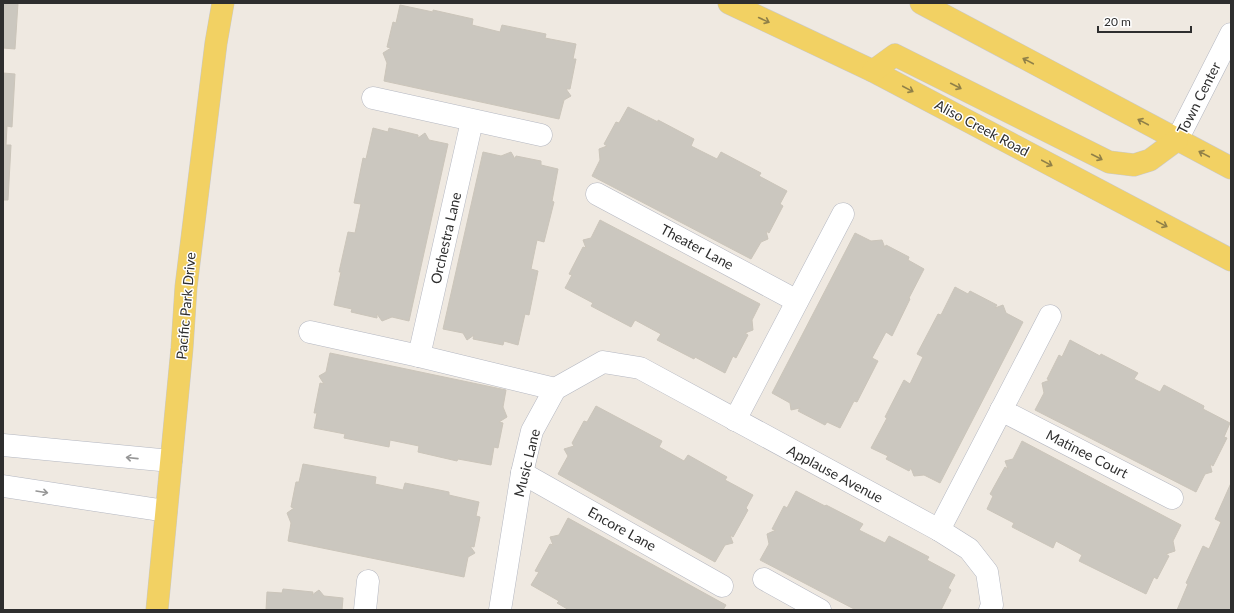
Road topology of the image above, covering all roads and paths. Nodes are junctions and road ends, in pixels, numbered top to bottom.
1 (223, 3) edge
2 (729, 3) edge
3 (920, 3) edge
4 (1231, 34) edge
5 (873, 71) junction
6 (373, 98) dead end
7 (472, 121) junction
8 (541, 135) dead end
9 (1177, 140) junction
10 (1231, 168) edge
11 (597, 194) dead end
12 (843, 214) dead end
13 (1231, 260) edge
14 (797, 300) junction
15 (1050, 316) dead end
16 (310, 332) dead end
17 (419, 356) junction
18 (555, 389) junction
19 (1001, 410) junction
20 (734, 420) junction
21 (3, 445) edge
22 (171, 461) junction
23 (522, 473) junction
24 (3, 486) edge
25 (1172, 498) dead end
26 (166, 511) junction
27 (939, 530) junction
28 (764, 579) dead end
29 (368, 581) dead end
30 (722, 586) dead end
31 (157, 610) edge
32 (365, 610) edge
33 (500, 610) edge
34 (820, 610) edge
35 (990, 610) edge

1 - 22 main road, Pacific Park Drive
2 -> 5 main road, Aliso Creek Road
9 -> 3 main road
4 - 9 street, Town Center
5 -> 9 main road
5 -> 13 main road, Aliso Creek Road
6 - 7 street
7 - 8 street
7 - 17 street, Orchestra Lane
10 -> 9 main road
11 - 14 street, Theater Lane
12 - 14 street
14 - 20 street
15 - 19 street
16 - 17 street
17 - 18 street
18 - 20 street, Applause Avenue
18 - 23 street, Music Lane
19 - 25 street, Matinee Court
19 - 27 street
20 - 27 street, Applause Avenue
22 -> 21 street
22 - 26 main road, Pacific Park Drive
23 - 30 street, Encore Lane
23 - 33 street, Music Lane
24 -> 26 street
26 - 31 main road, Pacific Park Drive
27 - 35 street, Applause Avenue
28 - 34 street
29 - 32 street

